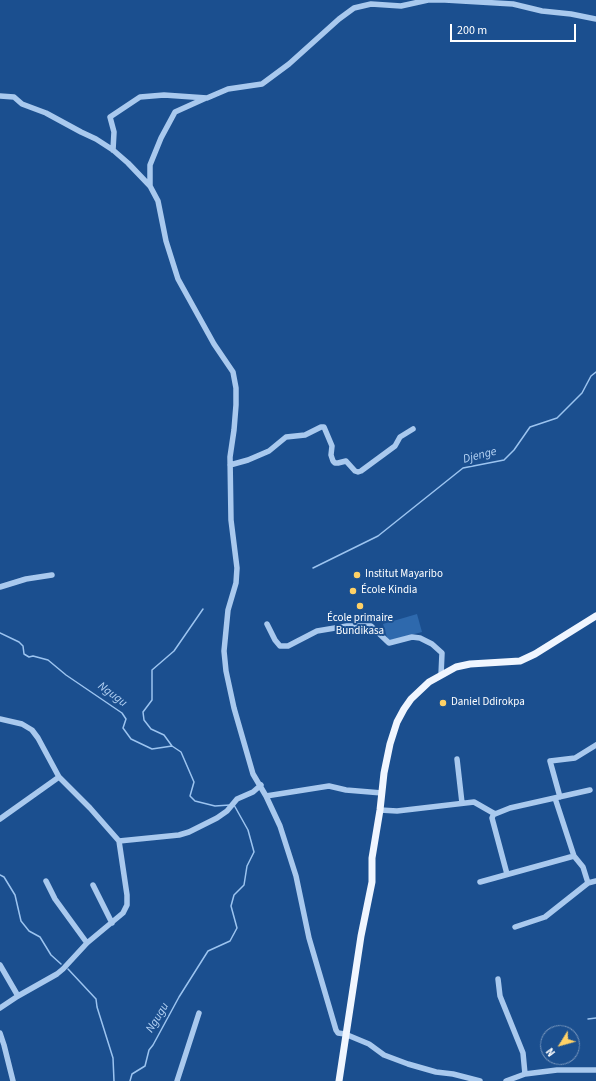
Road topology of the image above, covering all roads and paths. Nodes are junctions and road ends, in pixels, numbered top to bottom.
1 (596, 19) edge
2 (0, 96) edge
3 (207, 98) junction
4 (113, 150) junction
5 (150, 186) junction
6 (413, 429) dead end
7 (230, 465) junction
8 (52, 575) dead end
9 (0, 586) edge
10 (596, 616) edge
11 (267, 624) dead end
12 (441, 675) junction
13 (0, 719) edge
14 (596, 745) edge
15 (457, 759) dead end
16 (59, 777) junction
17 (261, 786) junction
18 (590, 790) dead end
19 (382, 794) junction
20 (266, 796) junction
21 (558, 798) junction
22 (462, 803) junction
23 (380, 810) junction
24 (494, 813) junction
25 (0, 819) edge
26 (119, 840) junction
27 (574, 856) junction
28 (507, 874) junction
29 (46, 880) dead end
30 (596, 881) edge
31 (480, 882) dead end
32 (588, 883) junction
33 (93, 885) dead end
34 (112, 923) junction
35 (515, 927) dead end
36 (88, 943) junction
37 (0, 965) edge
38 (498, 979) dead end
39 (18, 996) junction
40 (0, 1008) edge
41 (199, 1013) dead end
42 (0, 1032) edge
43 (345, 1034) junction
44 (596, 1070) edge
45 (526, 1074) junction
46 (13, 1081) edge
47 (177, 1081) edge
48 (339, 1081) edge
49 (480, 1081) edge
50 (506, 1081) edge

1 - 3 street
2 - 4 street
3 - 4 street
3 - 5 street
4 - 5 street
5 - 7 street
6 - 7 street
7 - 17 street
8 - 9 street
10 - 12 main road
11 - 12 street
12 - 19 main road
13 - 16 street
14 - 21 street
15 - 22 street
16 - 25 street
16 - 26 street
17 - 20 street
17 - 26 street
18 - 21 street
19 - 20 street
19 - 23 main road
20 - 43 street
21 - 24 street
21 - 27 street
22 - 23 street
22 - 24 street
23 - 43 main road
24 - 28 street
26 - 34 street
27 - 28 street
27 - 32 street
28 - 31 street
29 - 36 street
30 - 32 street
32 - 35 street
33 - 34 street
34 - 36 street
36 - 39 street
37 - 39 street
38 - 45 street
39 - 40 street
41 - 47 street
42 - 46 street
43 - 48 main road
43 - 49 street
44 - 45 street
45 - 50 street

